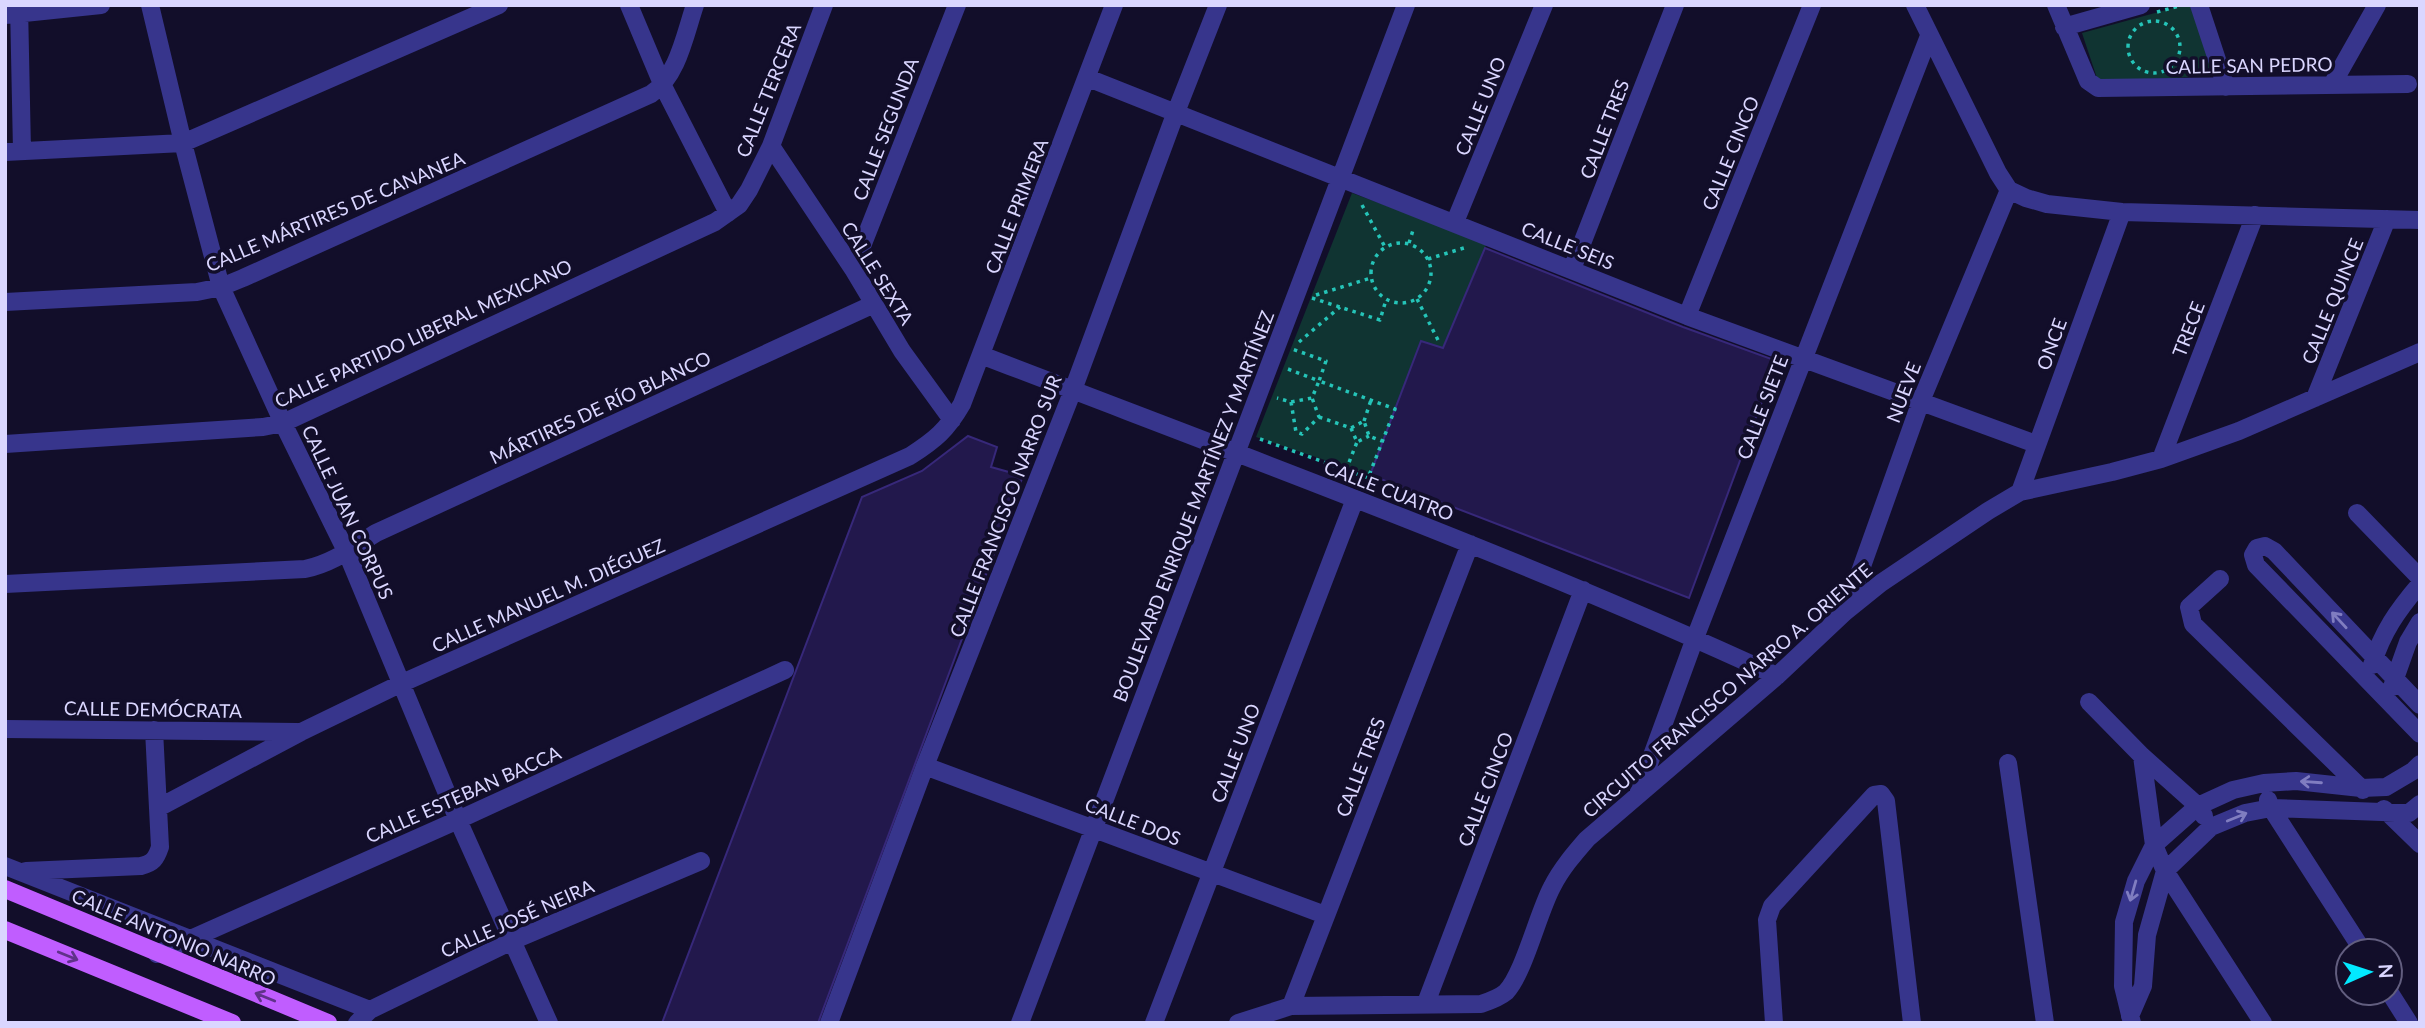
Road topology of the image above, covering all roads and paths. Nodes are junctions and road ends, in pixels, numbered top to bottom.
1 (101, 5) edge
2 (150, 5) edge
3 (499, 5) edge
4 (629, 5) edge
5 (695, 5) edge
6 (824, 5) edge
7 (957, 5) edge
8 (1114, 5) edge
9 (1218, 5) edge
10 (1406, 5) edge
11 (1544, 5) edge
12 (1675, 5) edge
13 (1812, 5) edge
14 (1915, 5) edge
15 (2056, 5) edge
16 (2184, 5) edge
17 (2199, 5) edge
18 (2377, 5) edge
19 (2143, 10) edge
20 (15, 11) edge
21 (2155, 22) joint
22 (2064, 27) junction
23 (1929, 36) junction
24 (1088, 78) junction
25 (2160, 78) dead end
26 (2147, 79) dead end
27 (2333, 83) junction
28 (2408, 84) dead end
29 (663, 86) junction
30 (2226, 87) junction
31 (1176, 112) junction
32 (183, 143) junction
33 (771, 146) junction
34 (14, 152) edge
35 (1340, 177) junction
36 (749, 190) joint
37 (2008, 190) junction
38 (1359, 200) dead end
39 (2122, 212) junction
40 (728, 213) junction
41 (2255, 215) junction
42 (2387, 219) junction
43 (2420, 220) edge
44 (1455, 222) junction
45 (1415, 225) dead end
46 (1409, 243) junction
47 (1473, 245) dead end
48 (1385, 247) junction
49 (1429, 259) junction
50 (853, 269) junction
51 (1572, 269) junction
52 (1371, 278) junction
53 (1315, 285) dead end
54 (221, 287) junction
55 (1311, 297) junction
56 (1417, 299) junction
57 (1386, 300) junction
58 (5, 302) edge
59 (874, 304) junction
60 (1340, 307) junction
61 (1688, 316) junction
62 (1296, 335) dead end
63 (1438, 340) dead end
64 (1291, 348) junction
65 (2420, 352) edge
66 (981, 355) junction
67 (1287, 358) dead end
68 (1803, 359) junction
69 (1283, 367) dead end
70 (1319, 381) junction
71 (1073, 390) junction
72 (1272, 397) dead end
73 (1312, 398) junction
74 (2315, 398) junction
75 (1371, 400) junction
76 (1921, 401) junction
77 (1291, 402) junction
78 (1319, 417) junction
79 (952, 420) junction
80 (1364, 421) junction
81 (283, 423) junction
82 (1351, 428) junction
83 (1369, 436) junction
84 (1256, 437) dead end
85 (1383, 441) junction
86 (1357, 442) junction
87 (5, 444) edge
88 (2036, 444) junction
89 (1236, 452) junction
90 (2161, 459) junction
91 (1346, 470) junction
92 (2020, 492) junction
93 (1355, 499) junction
94 (2357, 513) dead end
95 (1470, 544) junction
96 (347, 553) junction
97 (2420, 578) edge
98 (2220, 579) dead end
99 (5, 584) edge
100 (2420, 584) edge
101 (1583, 590) junction
102 (1845, 612) junction
103 (2420, 622) edge
104 (1695, 638) junction
105 (2375, 657) junction
106 (785, 670) dead end
107 (1777, 676) junction
108 (2395, 679) junction
109 (2367, 680) junction
110 (400, 684) junction
111 (2386, 700) junction
112 (2089, 702) dead end
113 (2420, 705) edge
114 (5, 729) edge
115 (154, 730) junction
116 (301, 732) junction
117 (2420, 734) edge
118 (2142, 756) junction
119 (2008, 763) dead end
120 (2420, 764) edge
121 (925, 766) junction
122 (2264, 783) junction
123 (2361, 788) junction
124 (1639, 793) junction
125 (2420, 804) edge
126 (2198, 806) junction
127 (158, 808) junction
128 (2271, 808) junction
129 (2388, 813) junction
130 (458, 820) junction
131 (2211, 827) junction
132 (1093, 828) junction
133 (2420, 844) edge
134 (2154, 845) junction
135 (701, 861) dead end
136 (10, 871) edge
137 (2165, 871) junction
138 (1211, 873) junction
139 (5, 889) edge
140 (1325, 915) junction
141 (5, 930) edge
142 (2354, 937) edge
143 (190, 939) junction
144 (512, 941) junction
145 (158, 954) junction
146 (1426, 1003) junction
147 (1291, 1006) junction
148 (2399, 1007) edge
149 (363, 1017) edge
150 (2128, 1020) edge
151 (232, 1023) edge
152 (328, 1023) edge
153 (549, 1023) edge
154 (830, 1023) edge
155 (1020, 1023) edge
156 (1154, 1023) edge
157 (1238, 1023) edge
158 (1774, 1023) edge
159 (1912, 1023) edge
160 (2045, 1023) edge
161 (2263, 1023) edge
162 (2409, 1023) edge

1 - 20 street
2 - 32 street, CALLE JUAN CORPUS
3 - 32 street
4 - 29 street
5 - 29 street
6 - 33 street, CALLE TERCERA
7 - 50 street, CALLE SEGUNDA
8 - 24 street, CALLE PRIMERA
9 - 31 street, CALLE FRANCISCO NARRO SUR
10 - 35 street, BOULEVARD ENRIQUE MARTÍNEZ Y MARTÍNEZ
11 - 44 street, CALLE UNO
12 - 51 street, CALLE TRES
13 - 61 street, CALLE CINCO
14 - 23 street
15 - 22 street
16 - 19 path
17 - 30 street
18 - 27 street
19 - 22 street
20 - 34 street
21 - 21 path
22 - 30 street, CALLE SAN PEDRO
23 - 37 street
23 - 68 street, CALLE SIETE
24 - 31 street, CALLE SEIS
24 - 66 street, CALLE PRIMERA
25 - 26 path
27 - 28 street, CALLE SAN PEDRO
27 - 30 street, CALLE SAN PEDRO
29 - 40 street
29 - 54 street, CALLE MÁRTIRES DE CANANEA
31 - 35 street, CALLE SEIS
31 - 71 street, CALLE FRANCISCO NARRO SUR
32 - 34 street
32 - 54 street, CALLE JUAN CORPUS
33 - 36 street, CALLE TERCERA
33 - 50 street, CALLE SEXTA
35 - 44 street, CALLE SEIS
35 - 89 street, BOULEVARD ENRIQUE MARTÍNEZ Y MARTÍNEZ
36 - 40 street, CALLE PARTIDO LIBERAL MEXICANO
37 - 39 street
37 - 76 street, NUEVE
38 - 48 path
39 - 41 street
39 - 88 street, ONCE
40 - 81 street, CALLE PARTIDO LIBERAL MEXICANO
41 - 42 street
41 - 90 street, TRECE
42 - 43 street
42 - 74 street, CALLE QUINCE
44 - 51 street, CALLE SEIS
45 - 46 path
46 - 48 path
46 - 49 path
47 - 49 path
48 - 52 path
49 - 56 path
50 - 59 street, CALLE SEXTA
51 - 61 street, CALLE SEIS
52 - 55 path
52 - 57 path
53 - 55 path
54 - 58 street, CALLE MÁRTIRES DE CANANEA
54 - 81 street, CALLE JUAN CORPUS
55 - 60 path
56 - 57 path
56 - 63 path
57 - 60 path
59 - 79 street, CALLE SEXTA
59 - 96 street, MÁRTIRES DE RÍO BLANCO
60 - 64 path
61 - 68 street, CALLE SEIS
62 - 64 path
64 - 67 path
64 - 70 path
65 - 74 street, CIRCUITO FRANCISCO NARRO A. ORIENTE
66 - 71 street, CALLE CUATRO
66 - 79 street, CALLE PRIMERA
68 - 76 street, CALLE SEIS
68 - 104 street, CALLE SIETE
69 - 70 path
70 - 73 path
70 - 75 path
71 - 89 street, CALLE CUATRO
71 - 121 street, CALLE FRANCISCO NARRO SUR
72 - 77 path
73 - 77 path
73 - 78 path
74 - 90 street, CIRCUITO FRANCISCO NARRO A. ORIENTE
75 - 80 path
75 - 85 path
76 - 88 street, CALLE SEIS
76 - 102 street, NUEVE
77 - 78 path
78 - 82 path
79 - 110 street, CALLE MANUEL M. DIÉGUEZ
80 - 82 path
80 - 83 path
81 - 87 street, CALLE PARTIDO LIBERAL MEXICANO
81 - 96 street, CALLE JUAN CORPUS
82 - 86 path
83 - 85 path
83 - 86 path
84 - 91 path
85 - 91 path
86 - 91 path
88 - 92 street, ONCE
89 - 93 street, CALLE CUATRO
89 - 132 street, BOULEVARD ENRIQUE MARTÍNEZ Y MARTÍNEZ
90 - 92 street, CIRCUITO FRANCISCO NARRO A. ORIENTE
92 - 102 street, CIRCUITO FRANCISCO NARRO A. ORIENTE
93 - 95 street, CALLE CUATRO
93 - 138 street, CALLE UNO
94 - 97 street
95 - 101 street, CALLE CUATRO
95 - 140 street, CALLE TRES
96 - 99 street, MÁRTIRES DE RÍO BLANCO
96 - 110 street, CALLE JUAN CORPUS
98 - 123 street
100 - 105 street
101 - 104 street, CALLE CUATRO
101 - 146 street, CALLE CINCO
102 - 107 street, CIRCUITO FRANCISCO NARRO A. ORIENTE
103 - 108 street
104 - 107 street, CALLE CUATRO
104 - 124 street, CALLE SIETE
105 - 108 street
105 - 109 street
105 -> 109 street
106 - 130 street, CALLE ESTEBAN BACCA
107 - 124 street, CIRCUITO FRANCISCO NARRO A. ORIENTE
108 - 111 street
108 - 113 street
109 - 111 street
110 - 116 street, CALLE MANUEL M. DIÉGUEZ
110 - 130 street, CALLE JUAN CORPUS
111 - 117 street
112 - 118 street
114 - 115 street, CALLE DEMÓCRATA
115 - 116 street, CALLE DEMÓCRATA
115 - 127 street
116 - 127 street, CALLE MANUEL M. DIÉGUEZ
118 - 126 street
118 - 134 street
119 - 160 street
120 - 123 street
121 - 132 street, CALLE DOS
121 - 154 street, CALLE FRANCISCO NARRO SUR
123 -> 122 street
122 - 126 street
122 - 128 street
123 - 129 street
124 - 146 street, CIRCUITO FRANCISCO NARRO A. ORIENTE
125 - 129 street
126 - 131 street
126 - 134 street
127 - 136 street
128 - 129 street
131 -> 128 street
128 - 142 street
129 - 133 street
130 - 143 street, CALLE ESTEBAN BACCA
130 - 144 street, CALLE JUAN CORPUS
131 - 137 street
132 - 138 street, CALLE DOS
132 - 155 street, BOULEVARD ENRIQUE MARTÍNEZ Y MARTÍNEZ
134 - 137 street
134 -> 150 street
135 - 144 street, CALLE JOSÉ NEIRA
136 - 143 street
137 - 150 street
137 - 161 street
138 - 140 street, CALLE DOS
138 - 156 street, CALLE UNO
139 - 145 main road, CALLE ANTONIO NARRO
140 - 147 street, CALLE TRES
141 -> 151 main road
143 - 145 street, CALLE ESTEBAN BACCA
143 - 149 street
144 - 149 street, CALLE JOSÉ NEIRA
144 - 153 street, CALLE JUAN CORPUS
152 -> 145 main road, CALLE ANTONIO NARRO
146 - 147 street, CIRCUITO FRANCISCO NARRO A. ORIENTE
147 - 157 street, CIRCUITO FRANCISCO NARRO A. ORIENTE
148 - 162 street
158 - 159 street

